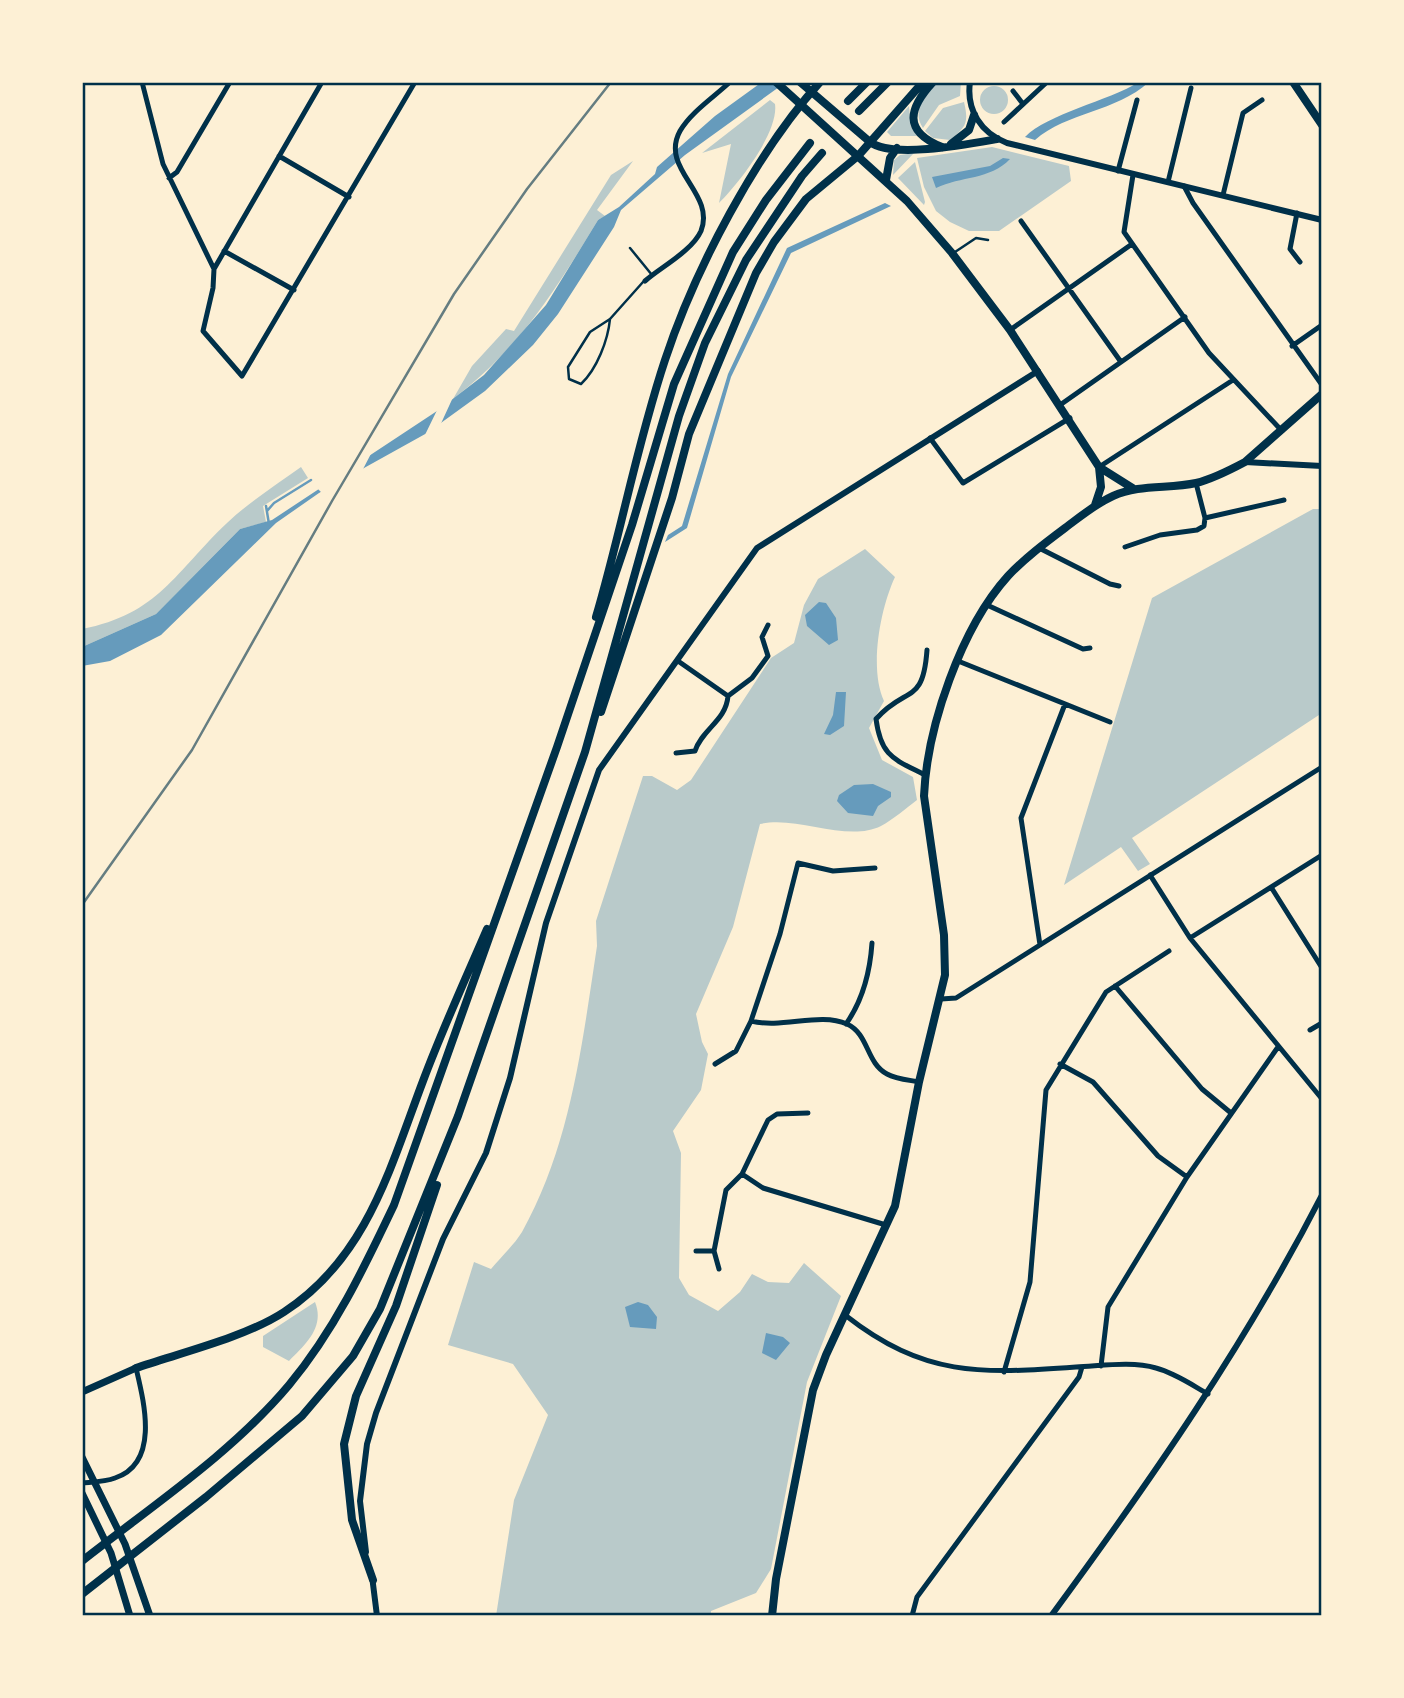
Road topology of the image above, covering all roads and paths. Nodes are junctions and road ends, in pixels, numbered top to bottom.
1 (142, 82) edge
2 (230, 82) edge
3 (322, 82) edge
4 (415, 82) edge
5 (730, 82) edge
6 (776, 82) edge
7 (820, 82) edge
8 (867, 82) edge
9 (888, 82) edge
10 (923, 82) edge
11 (933, 82) edge
12 (971, 82) edge
13 (1047, 82) edge
14 (1293, 82) edge
15 (801, 83) edge
16 (1191, 88) dead end
17 (1013, 91) dead end
18 (812, 92) junction
19 (1138, 100) dead end
20 (1262, 100) dead end
21 (848, 102) dead end
22 (802, 104) junction
23 (1023, 104) junction
24 (859, 111) dead end
25 (974, 115) junction
26 (1004, 122) dead end
27 (1322, 125) edge
28 (997, 139) junction
29 (870, 142) junction
30 (810, 143) dead end
31 (943, 147) junction
32 (897, 148) junction
33 (822, 153) dead end
34 (279, 156) junction
35 (858, 156) junction
36 (1118, 171) junction
37 (1133, 174) junction
38 (169, 178) junction
39 (886, 180) junction
40 (1168, 182) junction
41 (1184, 186) junction
42 (1223, 195) junction
43 (349, 197) junction
44 (1297, 213) junction
45 (1322, 219) edge
46 (1021, 221) dead end
47 (988, 240) dead end
48 (1132, 244) junction
49 (630, 248) dead end
50 (224, 251) junction
51 (952, 253) junction
52 (1300, 262) dead end
53 (214, 269) junction
54 (652, 275) junction
55 (645, 281) joint
56 (1070, 288) junction
57 (294, 290) junction
58 (1185, 317) junction
59 (610, 319) junction
60 (1322, 324) edge
61 (1010, 330) junction
62 (1292, 346) junction
63 (1121, 362) junction
64 (1038, 371) junction
65 (1233, 380) junction
66 (1322, 385) edge
67 (1322, 394) edge
68 (1060, 405) junction
69 (1070, 418) junction
70 (1282, 431) junction
71 (930, 439) junction
72 (1245, 462) junction
73 (1322, 466) edge
74 (1100, 467) junction
75 (1196, 483) junction
76 (1134, 489) junction
77 (1284, 500) dead end
78 (1094, 506) junction
79 (1205, 517) junction
80 (1149, 539) junction
81 (1125, 547) dead end
82 (1039, 548) junction
83 (1151, 548) dead end
84 (1119, 586) dead end
85 (988, 605) junction
86 (768, 625) dead end
87 (1090, 648) dead end
88 (927, 650) dead end
89 (678, 661) junction
90 (958, 661) junction
91 (729, 696) junction
92 (1065, 704) junction
93 (1110, 722) dead end
94 (557, 747) junction
95 (585, 752) junction
96 (676, 753) dead end
97 (1322, 767) edge
98 (925, 775) junction
99 (1322, 855) edge
100 (518, 856) junction
101 (875, 868) dead end
102 (1150, 875) junction
103 (1271, 887) junction
104 (1190, 938) junction
105 (872, 943) dead end
106 (1040, 945) junction
107 (1169, 951) dead end
108 (1322, 968) edge
109 (1115, 986) junction
110 (941, 999) junction
111 (751, 1021) junction
112 (1322, 1023) edge
113 (846, 1024) junction
114 (1310, 1030) dead end
115 (1278, 1047) junction
116 (715, 1064) dead end
117 (1060, 1064) junction
118 (919, 1082) junction
119 (1322, 1099) edge
120 (808, 1113) dead end
121 (1231, 1113) junction
122 (458, 1115) junction
123 (741, 1174) junction
124 (1187, 1177) junction
125 (1322, 1195) edge
126 (886, 1225) junction
127 (696, 1251) dead end
128 (714, 1251) junction
129 (719, 1269) dead end
130 (845, 1315) junction
131 (1101, 1366) junction
132 (1082, 1367) junction
133 (136, 1368) junction
134 (1004, 1372) junction
135 (82, 1385) edge
136 (93, 1385) junction
137 (82, 1392) edge
138 (1209, 1394) junction
139 (82, 1457) edge
140 (82, 1483) edge
141 (82, 1493) edge
142 (82, 1561) edge
143 (373, 1580) junction
144 (82, 1594) edge
145 (130, 1616) edge
146 (150, 1616) edge
147 (377, 1616) edge
148 (772, 1616) edge
149 (912, 1616) edge
150 (1051, 1616) edge

1 - 38 street
2 - 38 street
3 - 34 street
4 - 43 street
5 - 54 street
6 - 22 main road
7 - 18 main road
8 - 21 main road
9 - 24 main road
10 - 29 main road
11 - 31 main road
12 - 25 street
13 - 23 street
14 - 27 main road
15 - 18 main road
16 - 40 street
17 - 23 street
18 - 22 main road
18 - 29 main road
19 - 36 street
20 - 42 street
22 - 35 main road
22 - 94 main road
23 - 26 street
25 - 28 street
25 - 31 main road
28 - 31 main road
28 - 36 street
29 - 32 main road
29 - 35 main road
30 - 94 main road
31 - 32 main road
32 - 39 main road
33 - 95 main road
34 - 43 street
34 - 50 street
35 - 39 main road
35 - 95 main road
36 - 37 street
37 - 40 street
37 - 48 street
38 - 53 street
39 - 51 main road
40 - 41 street
41 - 42 street
41 - 62 street
42 - 44 street
43 - 57 street
44 - 45 street
44 - 52 street
46 - 56 street
47 - 51 lane
48 - 56 street
48 - 58 street
49 - 54 lane
50 - 53 street
50 - 57 street
51 - 61 main road
53 - 57 street
54 - 55 street
55 - 59 lane
56 - 61 street
56 - 63 street
58 - 63 street
58 - 65 street
59 - 59 lane
60 - 62 street
61 - 64 main road
62 - 66 street
63 - 68 street
64 - 68 main road
64 - 71 street
65 - 70 street
65 - 74 street
67 - 70 main road
68 - 69 main road
69 - 71 street
69 - 74 main road
70 - 72 main road
71 - 89 street
72 - 73 street
72 - 75 main road
74 - 76 main road
74 - 78 main road
75 - 76 main road
75 - 79 street
76 - 78 main road
77 - 79 street
78 - 82 main road
79 - 80 street
80 - 81 street
80 - 83 street
82 - 84 street
82 - 85 main road
85 - 87 street
85 - 90 main road
86 - 91 street
88 - 98 street
89 - 91 street
89 - 143 street
90 - 92 street
90 - 98 main road
91 - 96 street
92 - 93 street
92 - 106 street
94 - 100 main road
95 - 122 main road
97 - 102 street
98 - 110 main road
99 - 103 street
100 - 133 main road
100 - 142 main road
101 - 111 street
102 - 104 street
102 - 106 street
103 - 104 street
103 - 108 street
104 - 115 street
105 - 113 street
106 - 110 street
107 - 109 street
109 - 117 street
109 - 121 street
110 - 118 main road
111 - 113 street
111 - 116 street
112 - 114 street
113 - 118 street
115 - 119 street
115 - 121 street
117 - 124 street
117 - 134 street
118 - 126 main road
120 - 123 street
121 - 124 street
122 - 143 main road
122 - 144 main road
123 - 126 street
123 - 128 street
124 - 131 street
125 - 138 street
126 - 130 main road
127 - 128 street
128 - 129 street
130 - 134 street
130 - 148 main road
131 - 132 street
131 - 138 street
132 - 134 street
132 - 149 street
133 - 136 main road
133 - 140 street
135 - 136 main road
136 - 137 main road
138 - 150 street
139 - 146 main road
141 - 145 main road
143 - 147 street

